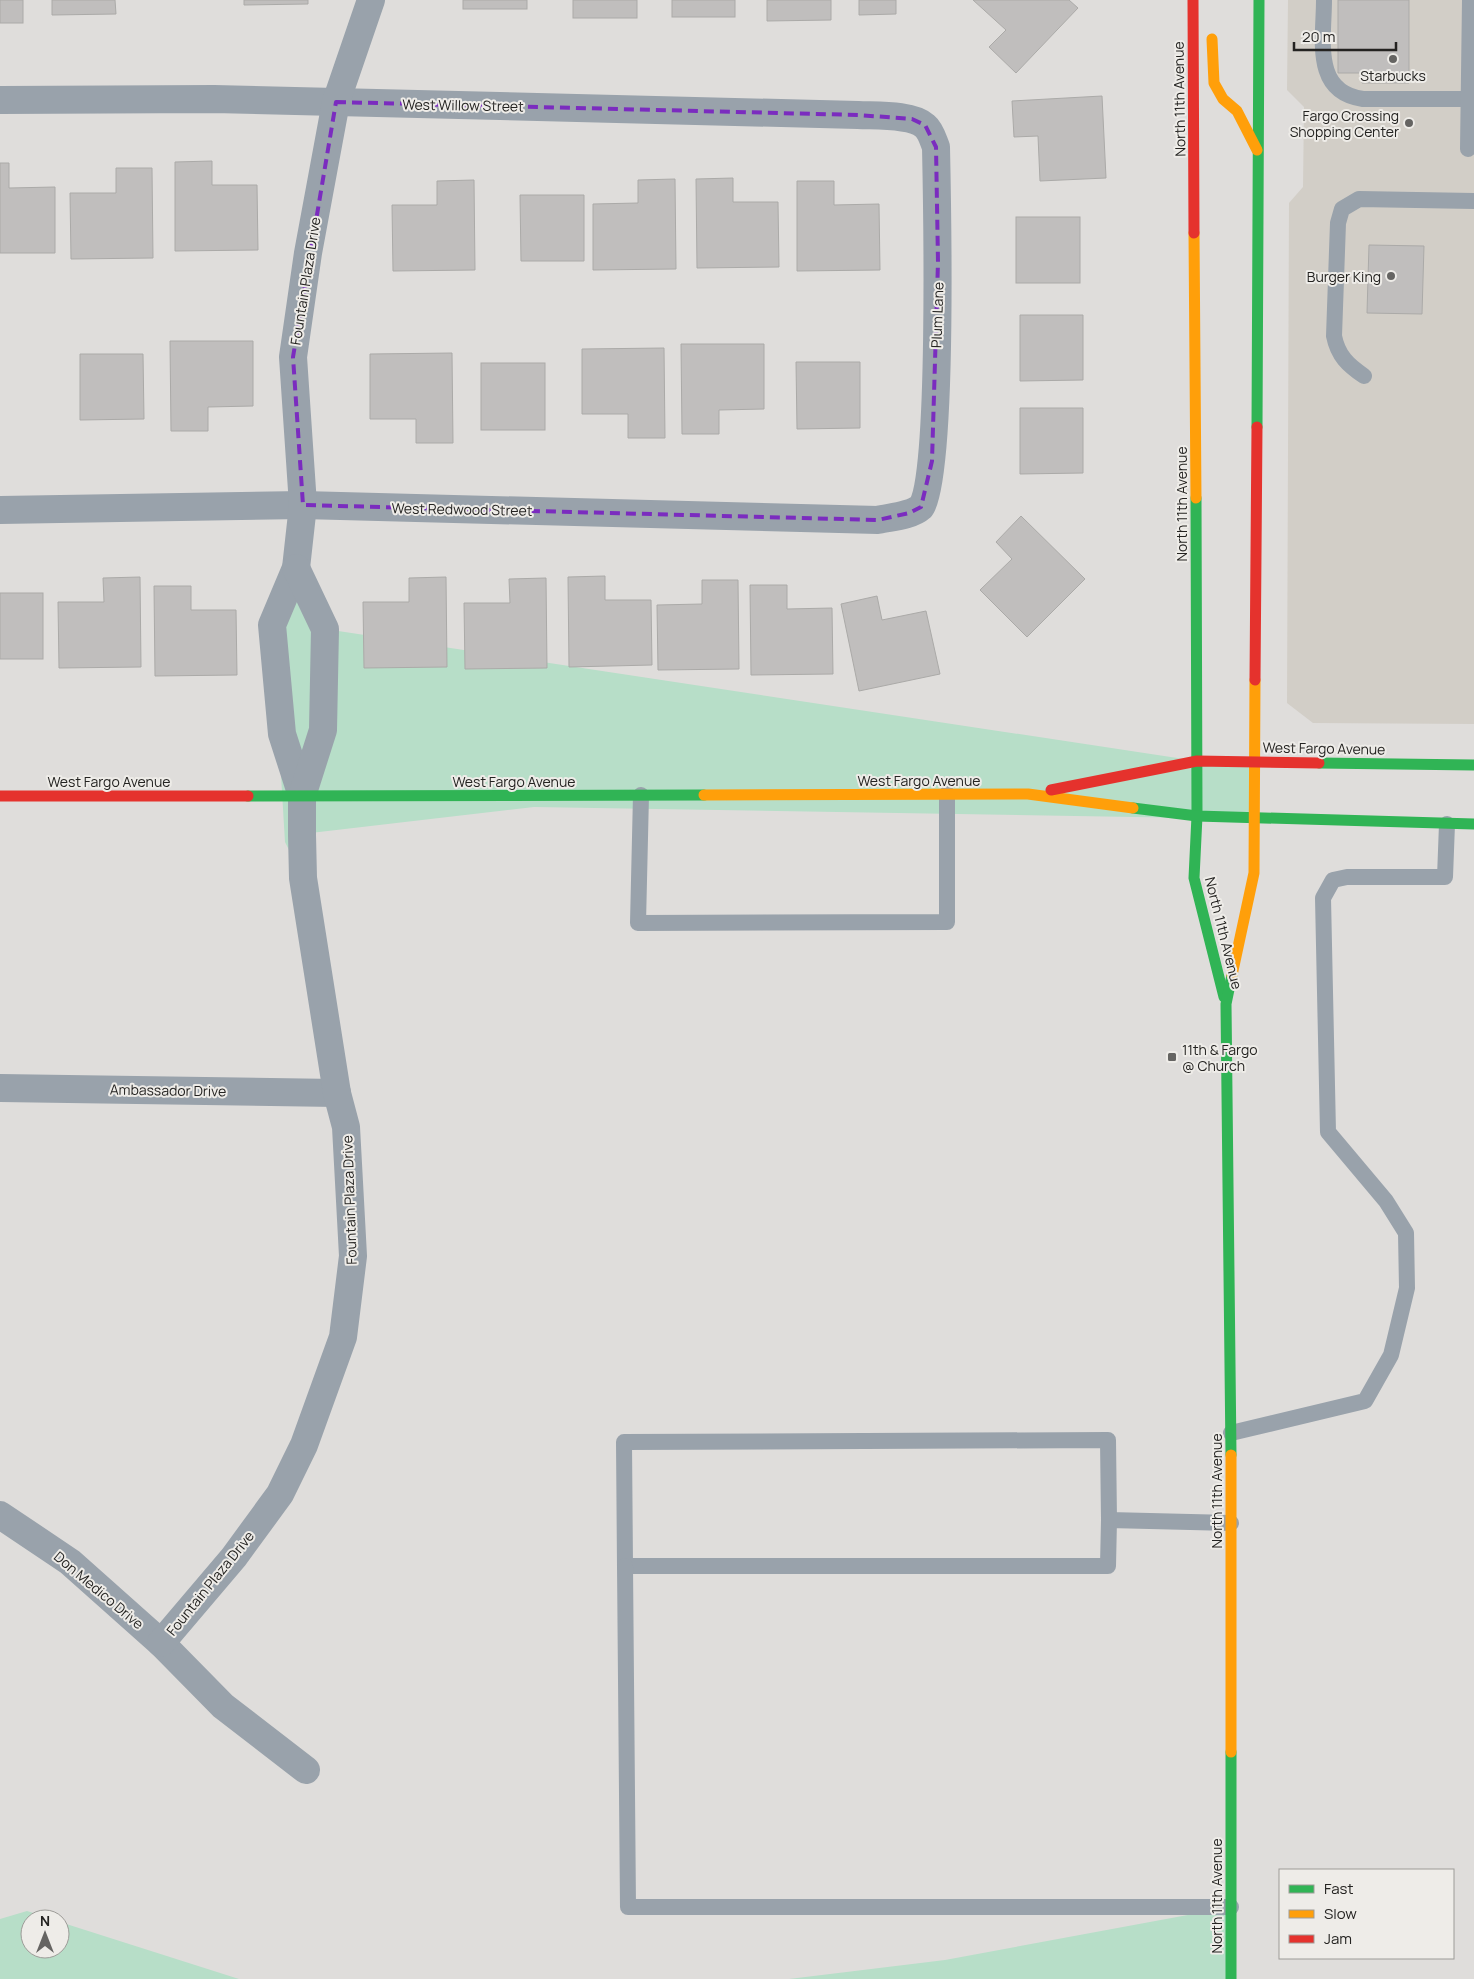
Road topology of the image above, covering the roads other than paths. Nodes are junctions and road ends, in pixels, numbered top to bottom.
1 (371, 0) edge
2 (1194, 0) edge
3 (1259, 0) edge
4 (1324, 0) edge
5 (1470, 0) edge
6 (1212, 26) dead end
7 (1468, 99) junction
8 (0, 100) edge
9 (336, 102) junction
10 (925, 125) joint
11 (1468, 149) dead end
12 (1259, 152) junction
13 (1474, 201) edge
14 (1364, 376) dead end
15 (304, 505) junction
16 (921, 506) joint
17 (0, 510) edge
18 (296, 568) junction
19 (1197, 761) junction
20 (1254, 762) junction
21 (1474, 765) edge
22 (947, 794) junction
23 (1028, 794) junction
24 (0, 796) edge
25 (302, 796) junction
26 (641, 796) junction
27 (1197, 816) junction
28 (1252, 819) junction
29 (1447, 824) junction
30 (1474, 824) edge
31 (1226, 1004) junction
32 (0, 1088) edge
33 (337, 1093) junction
34 (1231, 1433) junction
35 (0, 1515) edge
36 (1109, 1520) junction
37 (1231, 1523) junction
38 (625, 1566) junction
39 (161, 1642) junction
40 (306, 1770) dead end
41 (1231, 1907) junction
42 (1231, 1979) edge

1 - 9 street, Fountain Plaza Drive
2 - 19 main road, North 11th Avenue
3 - 12 main road, North 11th Avenue
4 - 7 lane
5 - 7 lane
6 - 12 main road, North 11th Avenue
7 - 11 lane
8 - 9 street, West Willow Street
9 - 10 street, West Willow Street
9 - 15 street, Fountain Plaza Drive
10 - 16 street, Plum Lane
12 - 20 main road, North 11th Avenue
13 - 14 lane
15 - 16 street, West Redwood Street
15 - 17 street, West Redwood Street
15 - 18 street, Fountain Plaza Drive
18 - 25 street, Fountain Plaza Drive
18 - 25 street, Fountain Plaza Drive
19 - 20 main road, West Fargo Avenue
19 - 23 main road, West Fargo Avenue
19 - 27 main road, North 11th Avenue
20 - 21 main road, West Fargo Avenue
20 - 28 main road, North 11th Avenue
22 - 23 main road, West Fargo Avenue
22 - 26 main road, West Fargo Avenue
22 - 26 lane
23 - 27 main road, West Fargo Avenue
24 - 25 main road, West Fargo Avenue
25 - 26 main road, West Fargo Avenue
25 - 33 street, Fountain Plaza Drive
27 - 28 main road, West Fargo Avenue
27 - 31 main road, North 11th Avenue
28 - 29 main road, West Fargo Avenue
28 - 31 main road, North 11th Avenue
29 - 30 main road, West Fargo Avenue
29 - 34 lane
31 - 34 main road, North 11th Avenue
32 - 33 street, Ambassador Drive
33 - 39 street, Fountain Plaza Drive
34 - 37 main road, North 11th Avenue
35 - 39 street, Don Medico Drive
36 - 37 lane
36 - 38 lane
36 - 38 lane
37 - 41 main road, North 11th Avenue
38 - 41 lane
39 - 40 street, Don Medico Drive
41 - 42 main road, North 11th Avenue

